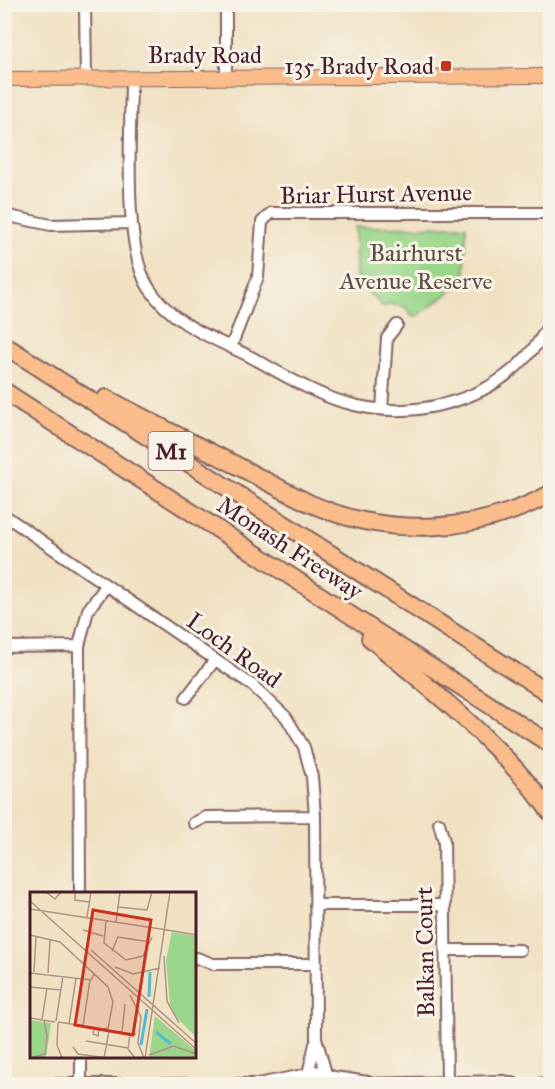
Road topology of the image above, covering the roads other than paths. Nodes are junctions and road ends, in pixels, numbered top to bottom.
1 (85, 4) edge
2 (226, 4) edge
3 (550, 76) edge
4 (226, 77) junction
5 (86, 78) junction
6 (131, 78) junction
7 (4, 79) edge
8 (550, 213) edge
9 (4, 215) edge
10 (132, 223) junction
11 (550, 323) edge
12 (397, 325) dead end
13 (231, 347) junction
14 (9, 348) edge
15 (4, 391) edge
16 (382, 410) junction
17 (550, 494) edge
18 (4, 515) edge
19 (106, 586) junction
20 (316, 593) junction
21 (79, 646) junction
22 (4, 647) edge
23 (214, 660) junction
24 (550, 694) edge
25 (186, 698) dead end
26 (550, 744) edge
27 (550, 812) edge
28 (315, 816) junction
29 (194, 823) dead end
30 (439, 823) dead end
31 (80, 892) edge
32 (315, 905) junction
33 (444, 905) junction
34 (446, 950) junction
35 (520, 950) dead end
36 (197, 958) dead end
37 (315, 964) junction
38 (316, 1038) junction
39 (81, 1059) edge
40 (307, 1079) edge
41 (327, 1079) edge
42 (550, 1081) edge
43 (447, 1082) junction
44 (374, 1083) junction
45 (4, 1084) edge
46 (12, 1084) edge
47 (81, 1084) edge
48 (264, 1084) edge
49 (361, 1084) edge
50 (515, 1084) edge
51 (540, 1084) edge

1 - 5 street
2 - 4 street
3 - 4 main road, Brady Road
4 - 6 main road, Brady Road
5 - 6 main road, Brady Road
5 - 7 main road, Brady Road
6 - 10 street
8 - 13 street, Briar Hurst Avenue
9 - 10 street
10 - 13 street
11 - 16 street
12 - 16 street
13 - 16 street
14 - 17 highway
14 - 24 highway, Monash Freeway / M1
15 - 20 highway, Monash Freeway / M1
18 - 19 street, Loch Road
19 - 21 street
19 - 23 street, Loch Road
20 - 26 highway, Monash Freeway / M1
20 - 27 highway
21 - 22 street
21 - 31 street
23 - 25 street
23 - 28 street, Loch Road
28 - 29 street
28 - 32 street, Loch Road
30 - 33 street, Balkan Court
32 - 33 street
32 - 37 street, Loch Road
33 - 34 street, Balkan Court
34 - 35 street
34 - 43 street, Balkan Court
36 - 37 street
37 - 38 street, Loch Road
38 - 40 street, Loch Road
38 - 41 street, Loch Road
39 - 47 street
40 - 41 street
40 - 48 street
41 - 44 street
42 - 51 street
43 - 44 street
43 - 50 street
44 - 49 street
45 - 46 street
46 - 47 street
47 - 48 street

